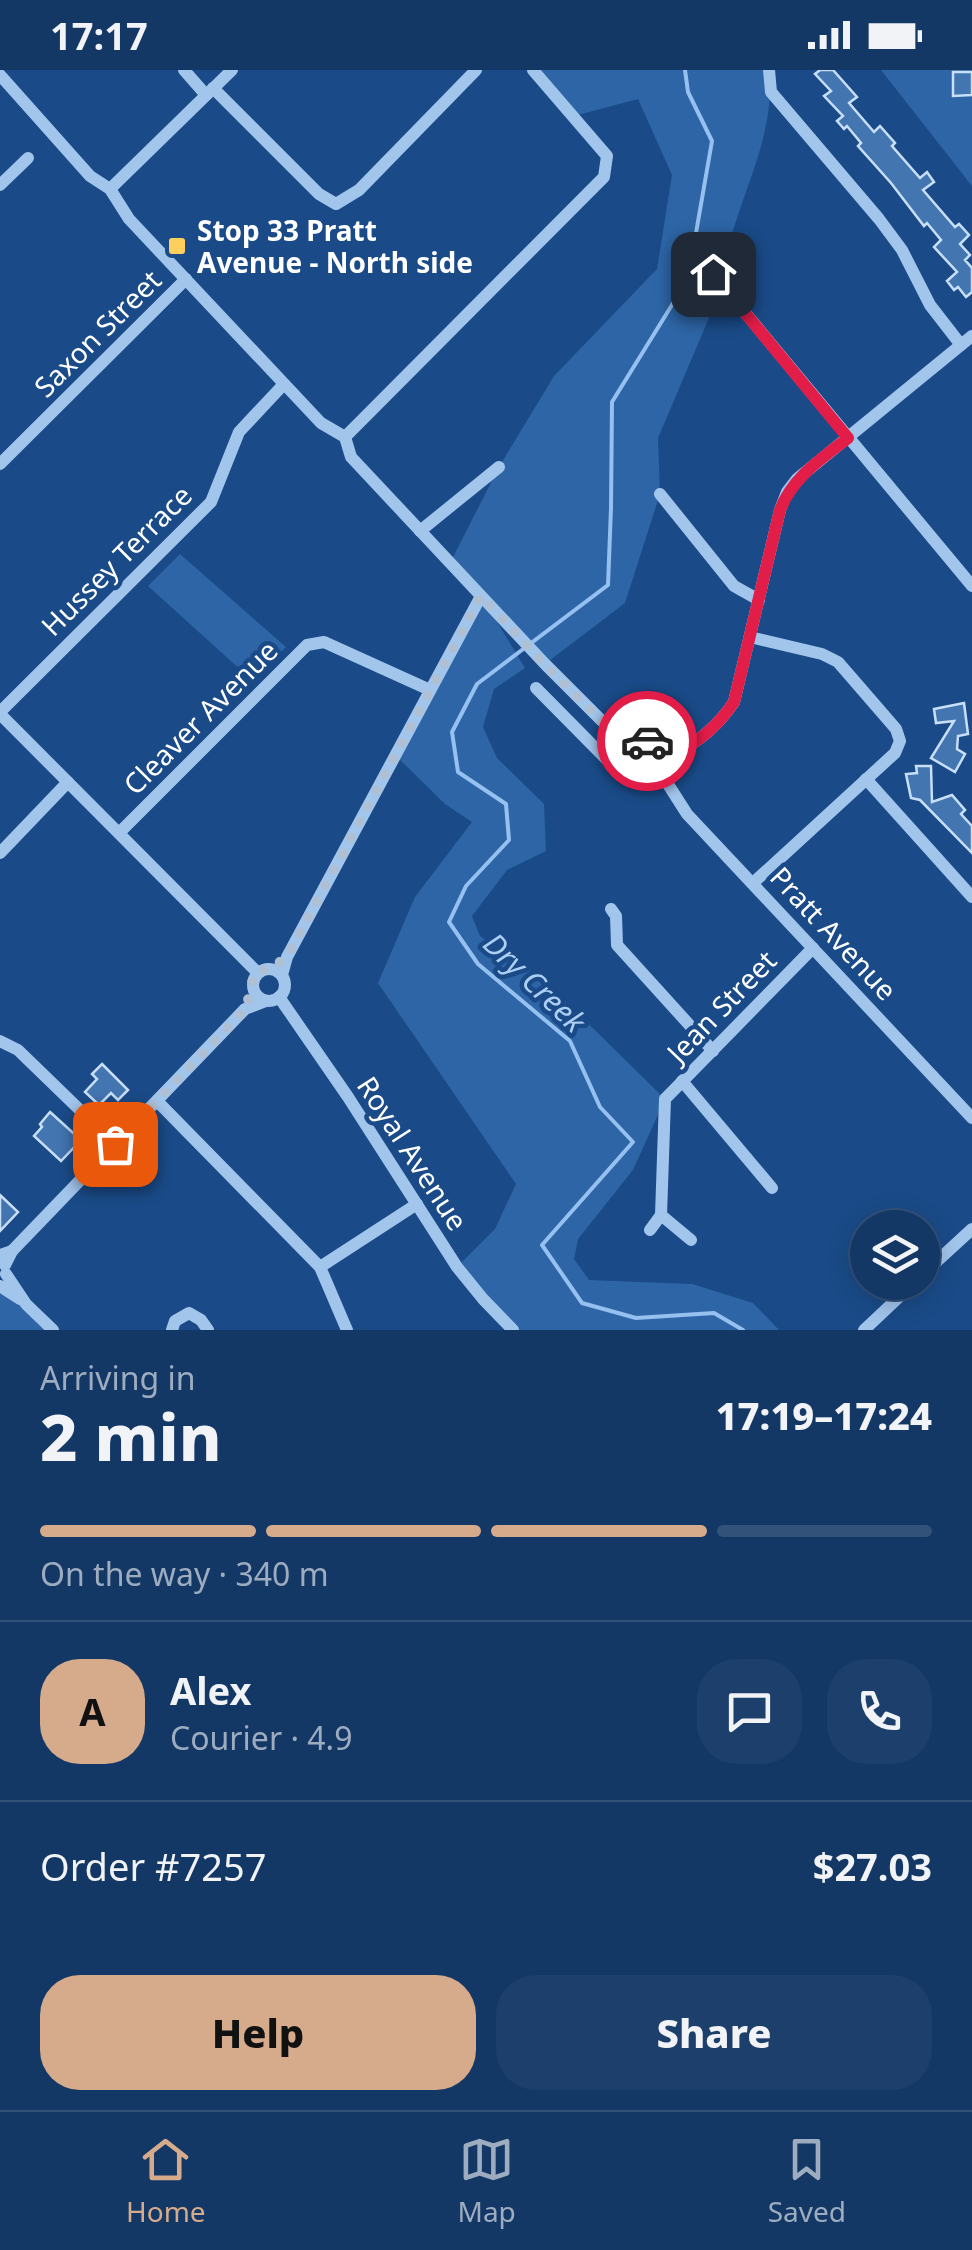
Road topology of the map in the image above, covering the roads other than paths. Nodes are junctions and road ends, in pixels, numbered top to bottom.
1 (184, 70) edge
2 (232, 70) edge
3 (476, 70) edge
4 (533, 70) edge
5 (768, 70) edge
6 (0, 75) edge
7 (210, 91) junction
8 (28, 158) dead end
9 (0, 185) edge
10 (110, 189) junction
11 (713, 274) dead end
12 (186, 279) junction
13 (966, 341) edge
14 (284, 384) junction
15 (345, 437) junction
16 (848, 438) junction
17 (0, 464) edge
18 (499, 467) dead end
19 (660, 494) dead end
20 (420, 532) junction
21 (972, 586) edge
22 (481, 596) junction
23 (759, 600) junction
24 (750, 637) junction
25 (536, 688) dead end
26 (430, 690) junction
27 (0, 713) edge
28 (636, 751) junction
29 (673, 755) junction
30 (637, 773) junction
31 (664, 778) junction
32 (866, 779) junction
33 (68, 782) junction
34 (119, 833) junction
35 (0, 852) edge
36 (753, 882) junction
37 (972, 897) edge
38 (610, 910) dead end
39 (813, 948) junction
40 (270, 972) junction
41 (252, 988) junction
42 (272, 999) junction
43 (246, 1009) junction
44 (0, 1042) edge
45 (713, 1050) junction
46 (682, 1082) junction
47 (157, 1100) junction
48 (971, 1116) edge
49 (115, 1144) junction
50 (772, 1188) dead end
51 (417, 1204) junction
52 (661, 1215) junction
53 (972, 1229) edge
54 (650, 1230) dead end
55 (691, 1240) dead end
56 (940, 1259) edge
57 (320, 1266) junction
58 (3, 1268) edge
59 (896, 1300) edge
60 (54, 1330) edge
61 (172, 1330) edge
62 (208, 1330) edge
63 (347, 1330) edge
64 (513, 1330) edge
65 (864, 1330) edge

1 - 7 street
2 - 7 street
3 - 7 street
4 - 15 street
5 - 13 street
6 - 10 street
7 - 10 street
8 - 9 street
10 - 12 street
11 - 16 street
12 - 14 street
12 - 17 street, Saxon Street
13 - 16 street
14 - 15 street
14 - 27 street, Hussey Terrace
15 - 20 street
16 - 21 street
16 - 23 street
18 - 20 street
19 - 23 street
20 - 22 street
22 - 26 street
22 - 28 street
23 - 24 street
24 - 29 street
24 - 32 street
25 - 30 street
26 - 34 street, Cleaver Avenue
26 - 40 street
27 - 33 street
28 - 29 street
28 - 30 street
29 - 31 street
30 - 31 street
31 - 36 street, Pratt Avenue
32 - 36 street
32 - 37 street
33 - 34 street
33 - 35 street
34 - 40 street
36 - 39 street, Pratt Avenue
38 - 45 street
39 - 45 street, Jean Street
39 - 48 street, Pratt Avenue
40 - 41 street
40 - 42 street
41 - 42 street
41 - 43 street
42 - 43 street
42 - 51 street, Royal Avenue
43 - 47 street
44 - 49 street
45 - 46 street, Jean Street
46 - 50 street
46 - 52 street, Jean Street
47 - 49 street
47 - 57 street
49 - 58 street
51 - 57 street
51 - 64 street, Royal Avenue
52 - 54 street
52 - 55 street
53 - 56 street
57 - 63 street
58 - 60 street
59 - 65 street
61 - 62 street

